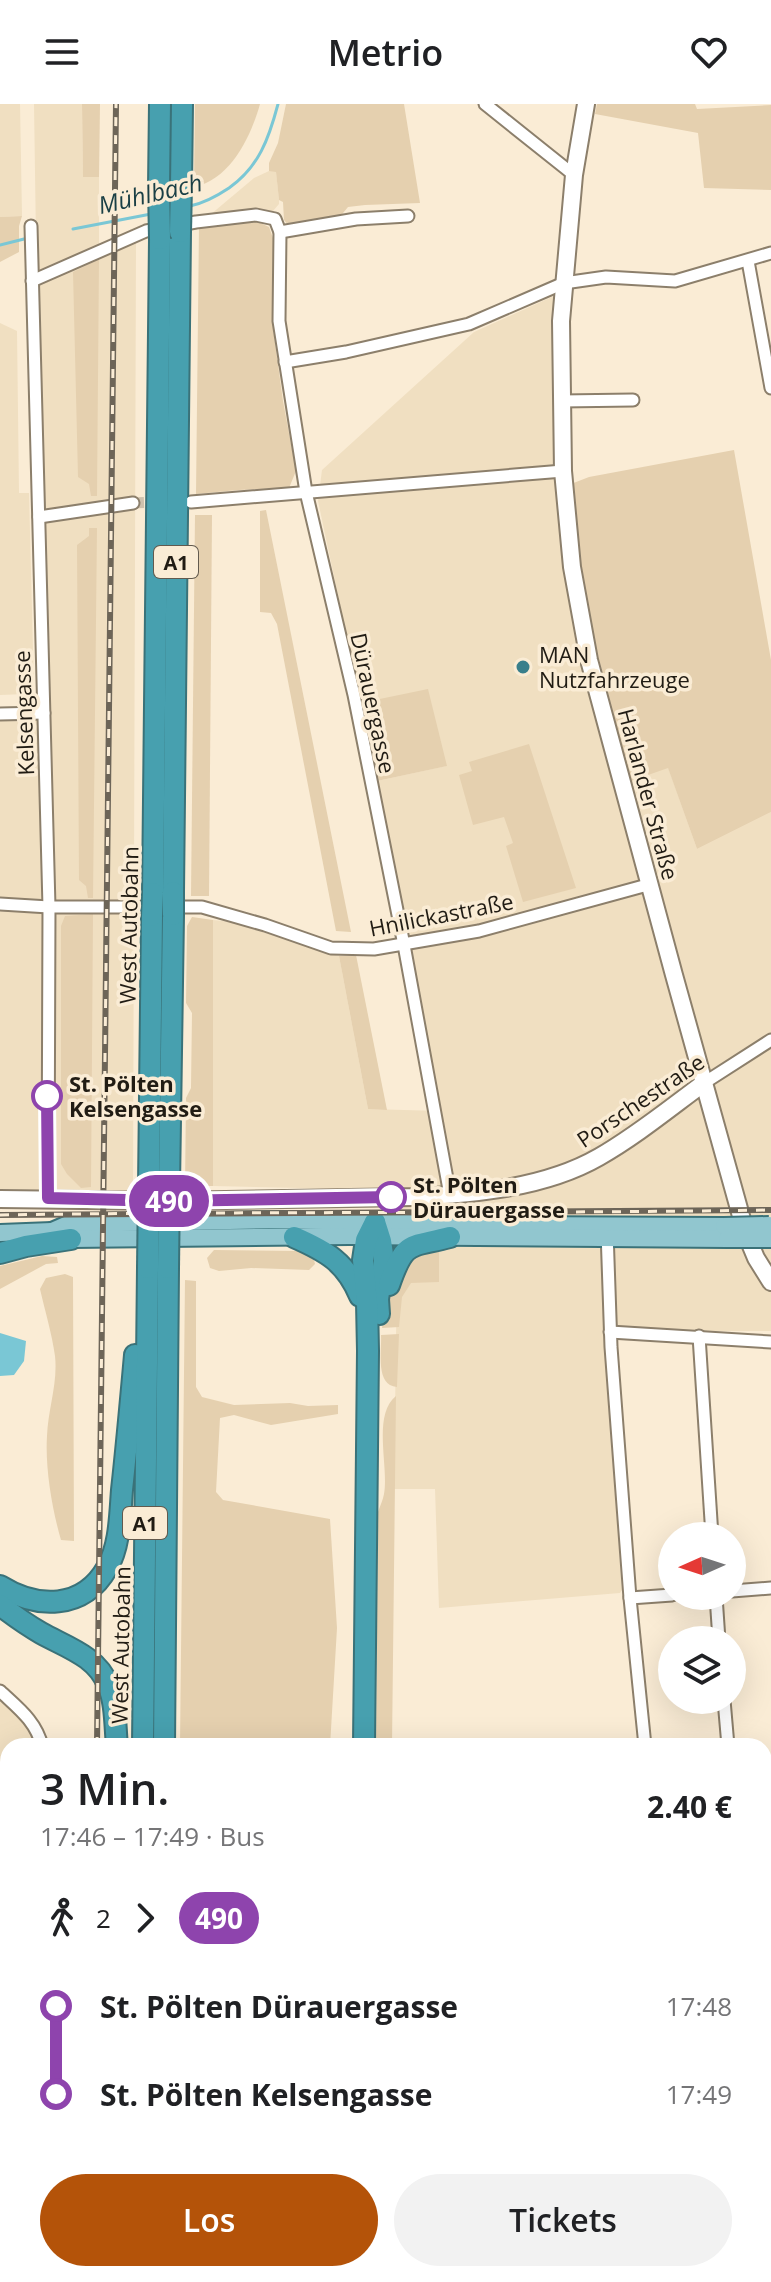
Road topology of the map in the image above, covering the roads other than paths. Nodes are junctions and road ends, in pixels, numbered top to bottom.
1 (160, 104) edge
2 (182, 104) edge
3 (485, 104) edge
4 (586, 104) edge
5 (574, 175) junction
6 (408, 216) dead end
7 (31, 228) dead end
8 (280, 232) junction
9 (771, 253) edge
10 (748, 261) junction
11 (32, 281) junction
12 (564, 283) junction
13 (285, 362) junction
14 (771, 388) edge
15 (633, 400) dead end
16 (561, 401) junction
17 (563, 471) junction
18 (306, 492) junction
19 (191, 502) dead end
20 (133, 503) tunnel mouth
21 (39, 517) junction
22 (44, 713) junction
23 (0, 714) edge
24 (651, 884) junction
25 (163, 893) junction
26 (0, 904) edge
27 (49, 907) junction
28 (404, 945) junction
29 (771, 1040) edge
30 (704, 1083) junction
31 (450, 1195) junction
32 (48, 1198) junction
33 (0, 1199) edge
34 (770, 1229) edge
35 (52, 1231) junction
36 (374, 1231) junction
37 (0, 1233) edge
38 (607, 1233) junction
39 (294, 1237) junction
40 (450, 1237) junction
41 (71, 1239) junction
42 (0, 1253) edge
43 (158, 1268) junction
44 (771, 1282) edge
45 (148, 1301) junction
46 (373, 1313) junction
47 (610, 1332) junction
48 (699, 1336) junction
49 (771, 1342) edge
50 (711, 1522) edge
51 (0, 1586) edge
52 (771, 1588) edge
53 (746, 1590) edge
54 (658, 1596) edge
55 (630, 1598) junction
56 (0, 1605) edge
57 (164, 1689) junction
58 (0, 1691) edge
59 (725, 1714) edge
60 (39, 1738) edge
61 (116, 1738) edge
62 (143, 1738) edge
63 (164, 1738) edge
64 (170, 1738) edge
65 (364, 1738) edge
66 (372, 1738) edge
67 (644, 1738) edge
68 (727, 1738) edge

1 - 25 highway, West Autobahn / A1, bridge
2 - 25 highway, West Autobahn / A1, bridge
3 - 5 street
4 - 5 main road, Harlander Straße
5 - 12 main road, Harlander Straße
6 - 8 street
7 - 11 street, Kelsengasse
8 - 11 street, Dürauergasse
8 - 13 street, Dürauergasse
9 - 10 street
10 - 12 street
10 - 14 street
11 - 21 street, Kelsengasse
12 - 13 street
12 - 16 main road, Harlander Straße
13 - 18 street, Dürauergasse
15 - 16 street
16 - 17 main road, Harlander Straße
17 - 18 street
17 - 24 main road, Harlander Straße
18 - 19 street
18 - 28 street, Dürauergasse
20 - 21 street
21 - 22 street, Kelsengasse
22 - 23 street
22 - 27 street, Kelsengasse
24 - 28 street, Hnilickastraße
24 - 30 main road, Harlander Straße
25 - 43 highway, West Autobahn / A1, bridge
26 - 27 street, Hnilickastraße
27 - 28 street, Hnilickastraße
27 - 32 street, Kelsengasse
28 - 31 street, Dürauergasse
29 - 30 street, Porschestraße
30 - 31 main road, Porschestraße
30 - 44 main road, Harlander Straße
31 - 32 main road, Porschestraße
32 - 33 main road, Porschestraße
34 - 38 main road, bridge
35 - 36 main road
35 - 37 main road
35 - 41 main road
36 - 38 main road
36 - 39 main road
36 - 40 main road
36 - 46 highway
38 - 40 main road
38 - 47 street
39 - 41 main road
39 - 46 highway
40 - 46 highway
41 - 42 highway
43 - 45 highway, West Autobahn / A1
43 - 57 highway, West Autobahn / A1
45 - 51 highway
45 - 62 highway, West Autobahn / A1
46 - 65 highway
46 - 66 highway
47 - 48 street
47 - 55 street
48 - 49 street
48 - 50 street
52 - 53 street
54 - 55 street
55 - 67 street
56 - 61 highway
57 - 63 highway, West Autobahn / A1
57 - 64 highway
58 - 60 street
59 - 68 street

